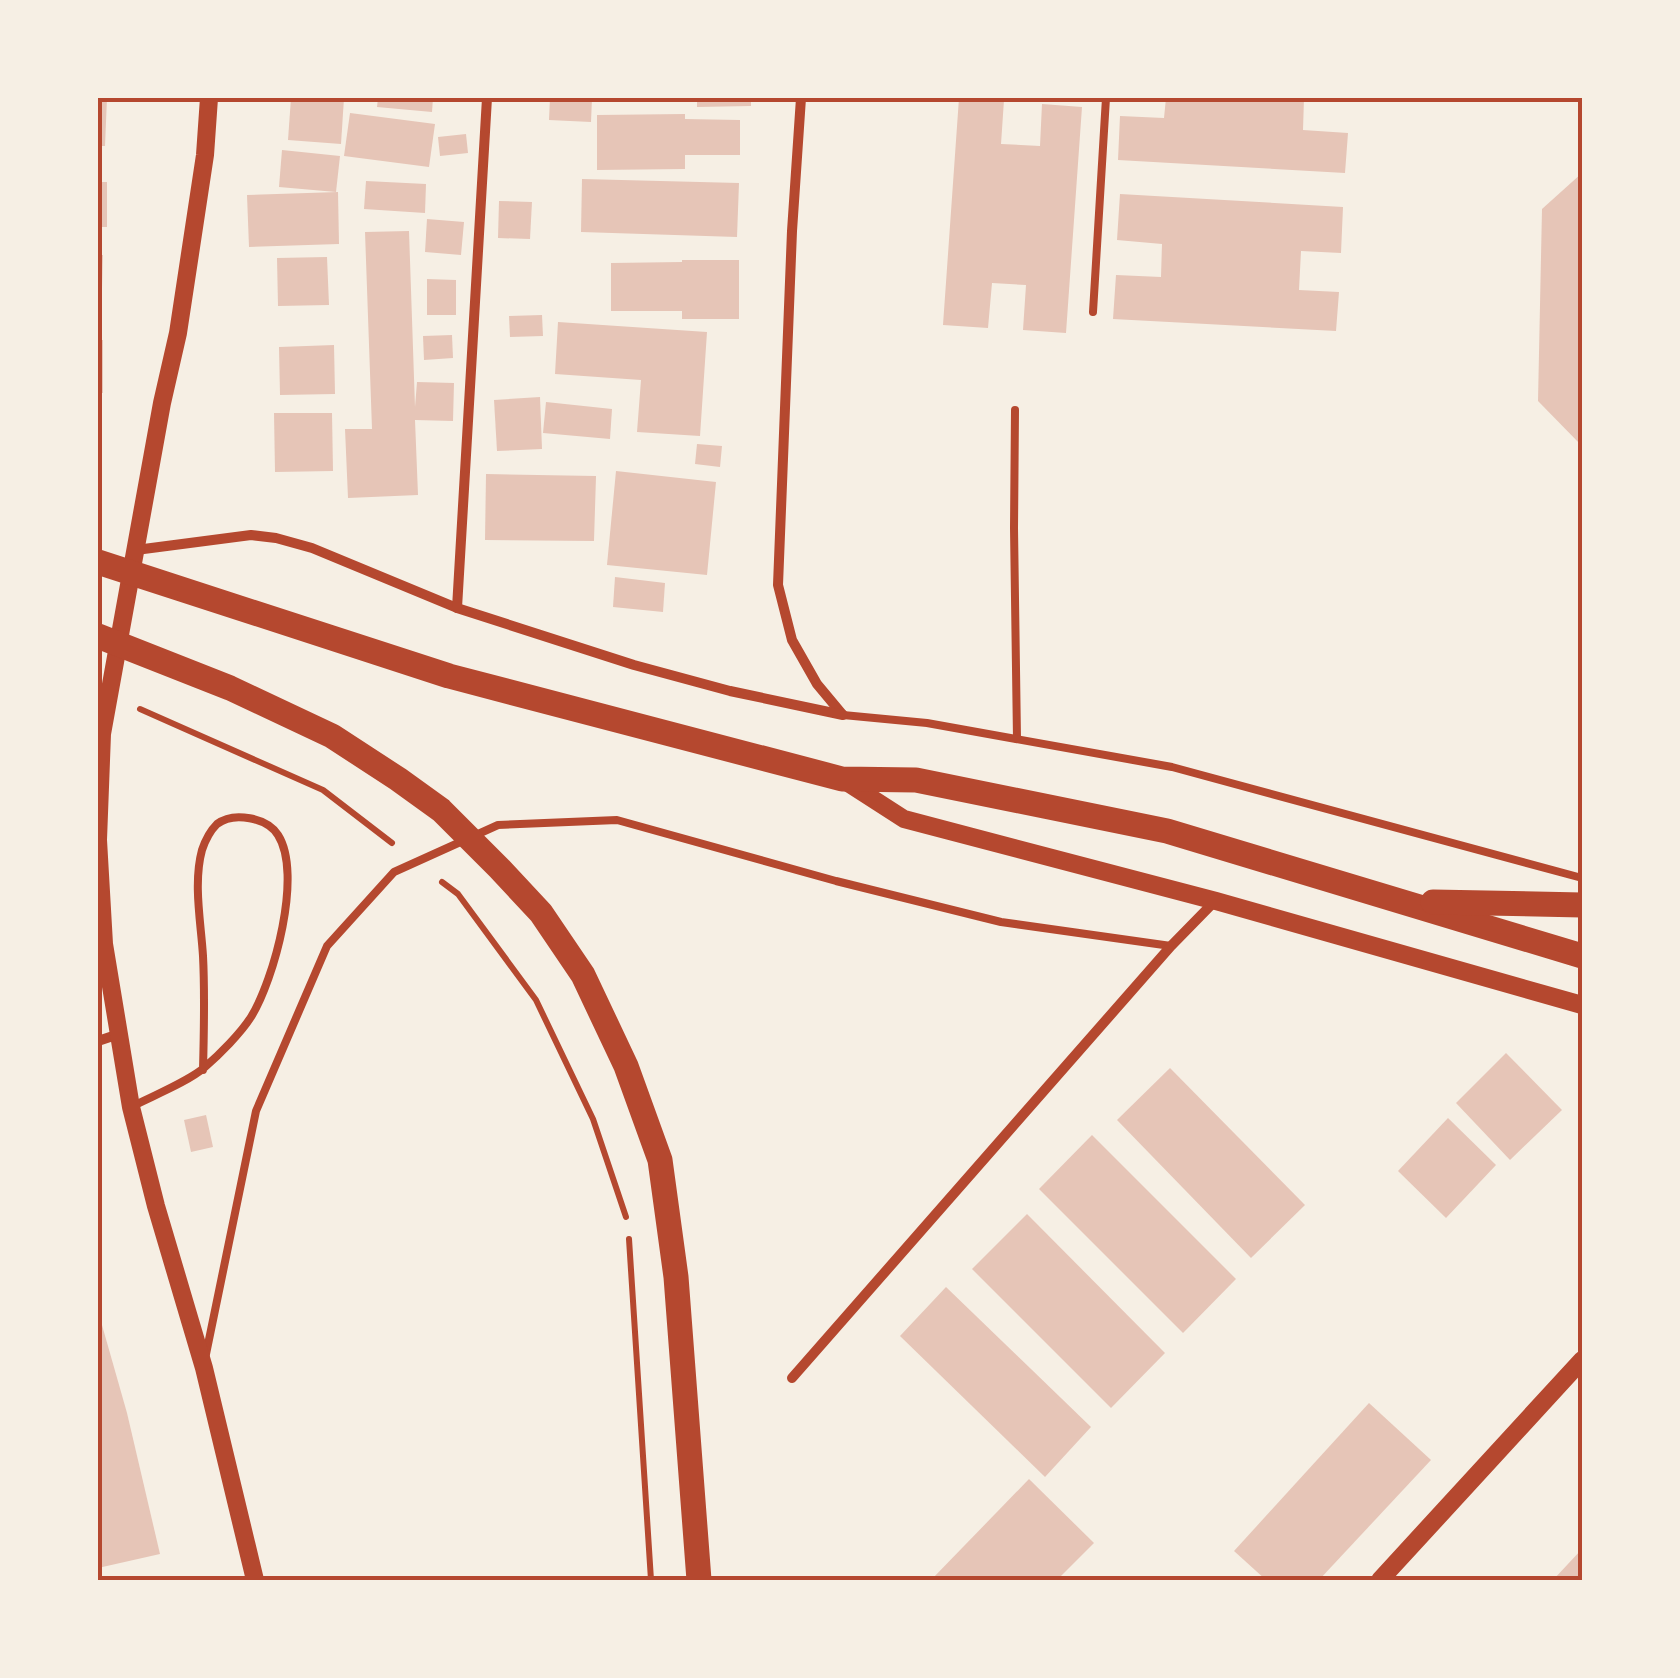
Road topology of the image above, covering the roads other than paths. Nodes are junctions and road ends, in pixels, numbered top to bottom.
1 (209, 98) edge
2 (487, 98) edge
3 (802, 98) edge
4 (1106, 98) edge
5 (1093, 312) dead end
6 (1016, 410) dead end
7 (136, 550) junction
8 (98, 562) edge
9 (457, 608) junction
10 (98, 636) edge
11 (843, 715) junction
12 (1017, 739) junction
13 (842, 779) junction
14 (1582, 878) edge
15 (1216, 900) junction
16 (1401, 901) junction
17 (1582, 905) edge
18 (1171, 946) junction
19 (1582, 956) edge
20 (1582, 1006) edge
21 (119, 1034) junction
22 (98, 1041) edge
23 (202, 1070) junction
24 (131, 1108) junction
25 (1582, 1360) edge
26 (204, 1368) junction
27 (792, 1378) dead end
28 (255, 1580) edge
29 (699, 1580) edge
30 (1380, 1580) edge

1 - 7 street
2 - 9 street
3 - 11 street
4 - 5 lane
6 - 12 lane
7 - 9 street
7 - 21 street
8 - 13 main road
9 - 11 street
10 - 29 main road
11 - 12 lane
12 - 14 lane
13 - 15 street
13 - 16 main road
15 - 18 street
15 - 20 street
16 - 17 main road
16 - 19 main road
18 - 26 lane
18 - 27 street
21 - 22 street
21 - 24 street
23 - 23 lane
23 - 24 lane
24 - 26 street
25 - 30 street
26 - 28 street

